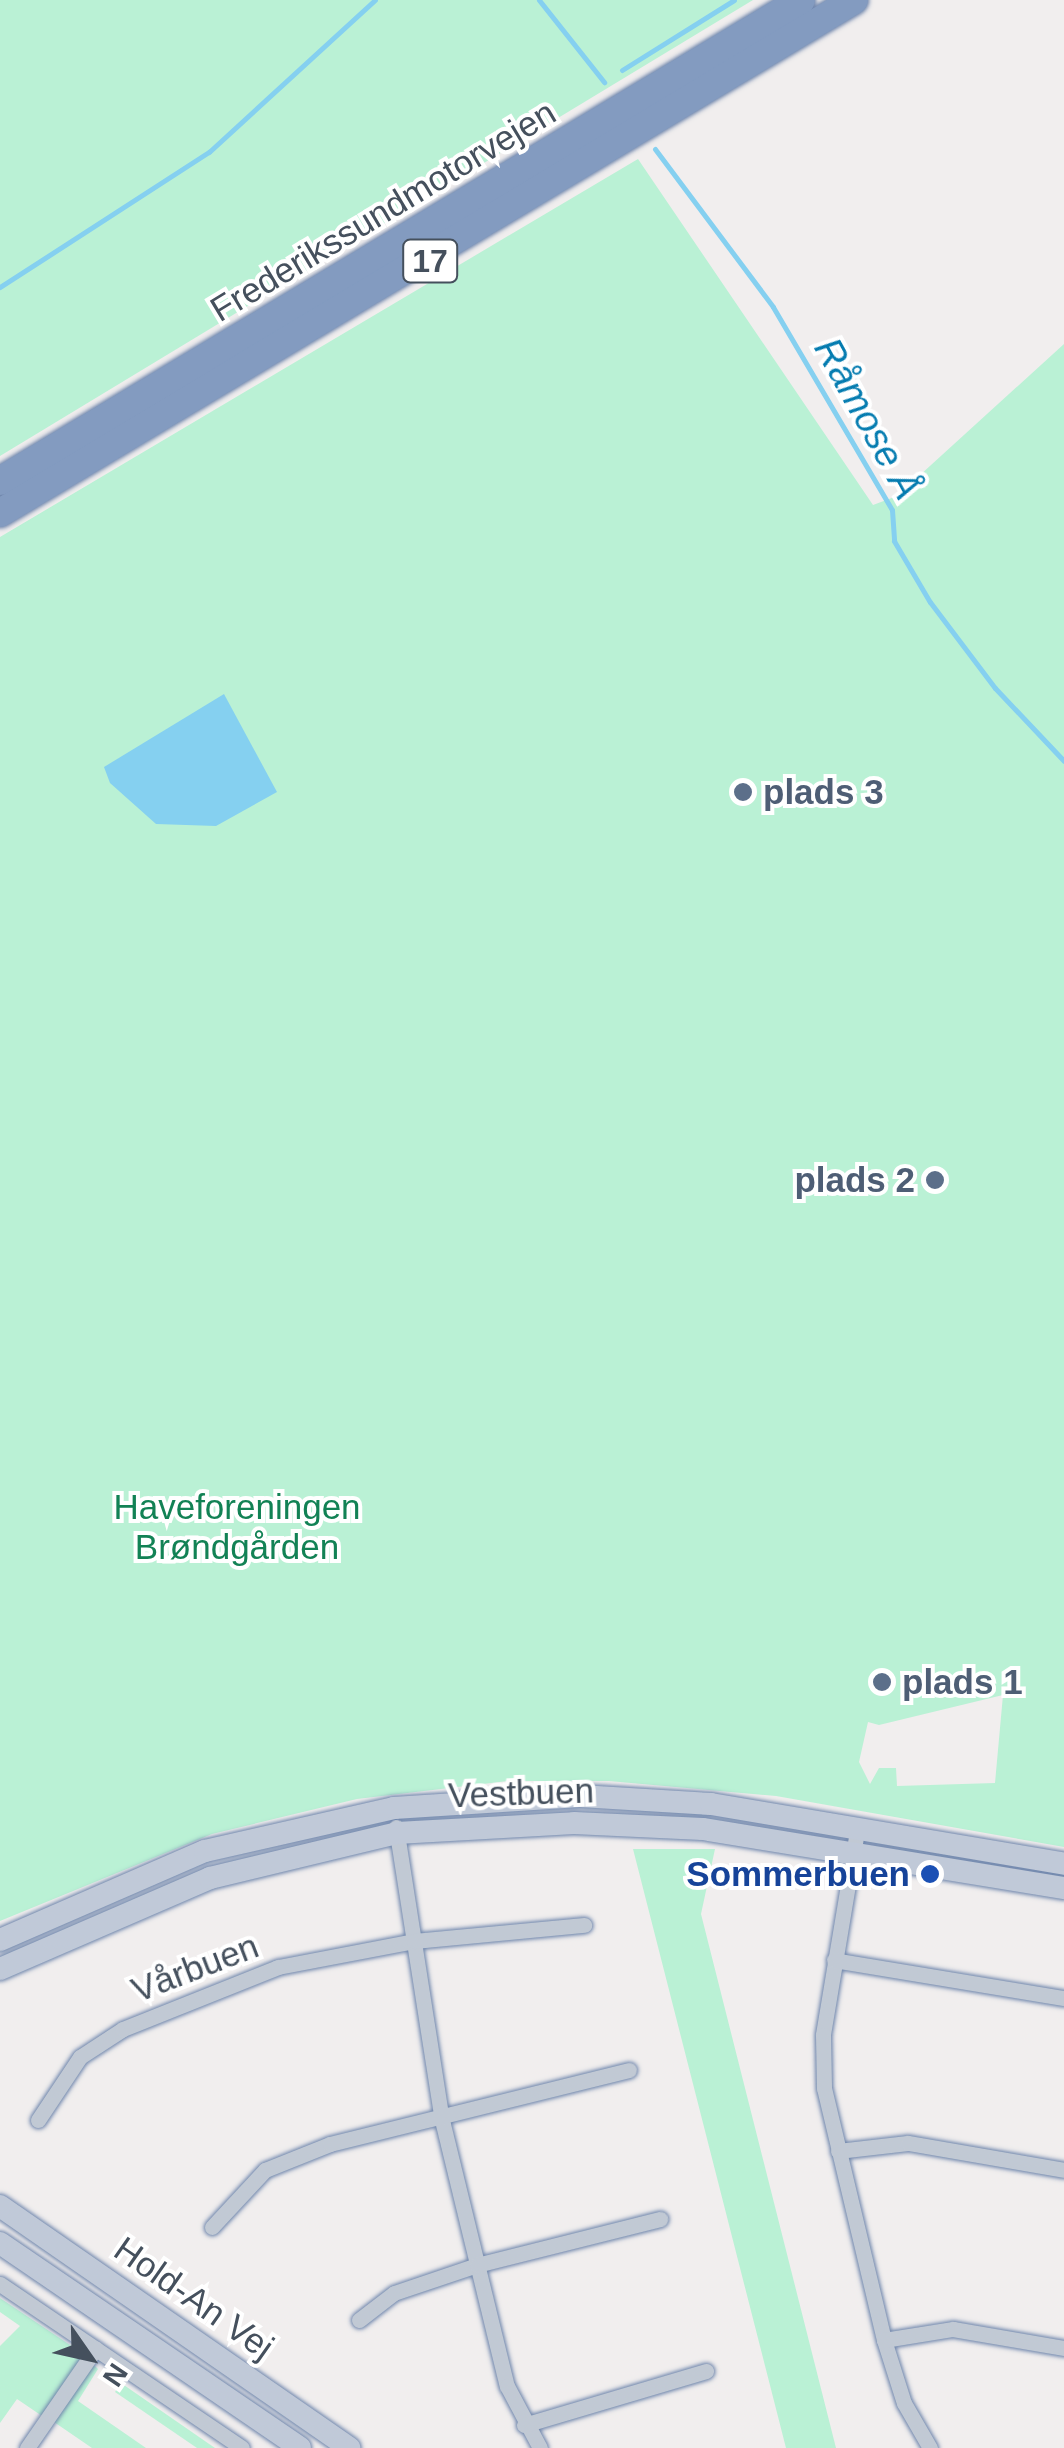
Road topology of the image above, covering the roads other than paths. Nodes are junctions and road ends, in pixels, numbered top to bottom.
1 (801, 0) edge
2 (854, 0) edge
3 (0, 481) edge
4 (0, 513) edge
5 (394, 1808) junction
6 (397, 1832) junction
7 (855, 1842) junction
8 (1064, 1864) edge
9 (1064, 1888) edge
10 (584, 1924) dead end
11 (0, 1940) edge
12 (414, 1941) junction
13 (834, 1960) junction
14 (0, 1969) edge
15 (1064, 1998) edge
16 (629, 2070) dead end
17 (442, 2116) junction
18 (38, 2120) dead end
19 (838, 2151) junction
20 (1064, 2170) edge
21 (0, 2206) edge
22 (660, 2218) dead end
23 (212, 2227) dead end
24 (0, 2244) edge
25 (477, 2265) junction
26 (0, 2284) edge
27 (359, 2320) dead end
28 (884, 2340) junction
29 (96, 2348) junction
30 (1064, 2348) edge
31 (706, 2371) dead end
32 (524, 2425) junction
33 (27, 2448) edge
34 (242, 2448) edge
35 (300, 2448) edge
36 (349, 2448) edge
37 (540, 2448) edge
38 (930, 2448) edge

1 - 3 highway, Frederikssundmotorvejen / 17
2 - 4 highway, Frederikssundmotorvejen / 17
5 - 6 street
5 - 7 street, Vestbuen
5 - 11 street, Vestbuen
6 - 7 street, Vestbuen
6 - 12 street
6 - 14 street, Vestbuen
7 - 8 street, Vestbuen
7 - 9 street, Vestbuen
7 - 13 street
10 - 12 street, Vårbuen
12 - 17 street
12 - 18 street, Vårbuen
13 - 15 street
13 - 19 street
16 - 17 street
17 - 23 street
17 - 25 street
19 - 20 street
19 - 28 street
21 - 36 street, Hold-An Vej
22 - 25 street
24 - 35 street, Hold-An Vej
25 - 27 street
25 - 32 street
26 - 29 street
28 - 30 street
28 - 38 street
29 - 33 street
29 - 34 street
31 - 32 street
32 - 37 street

